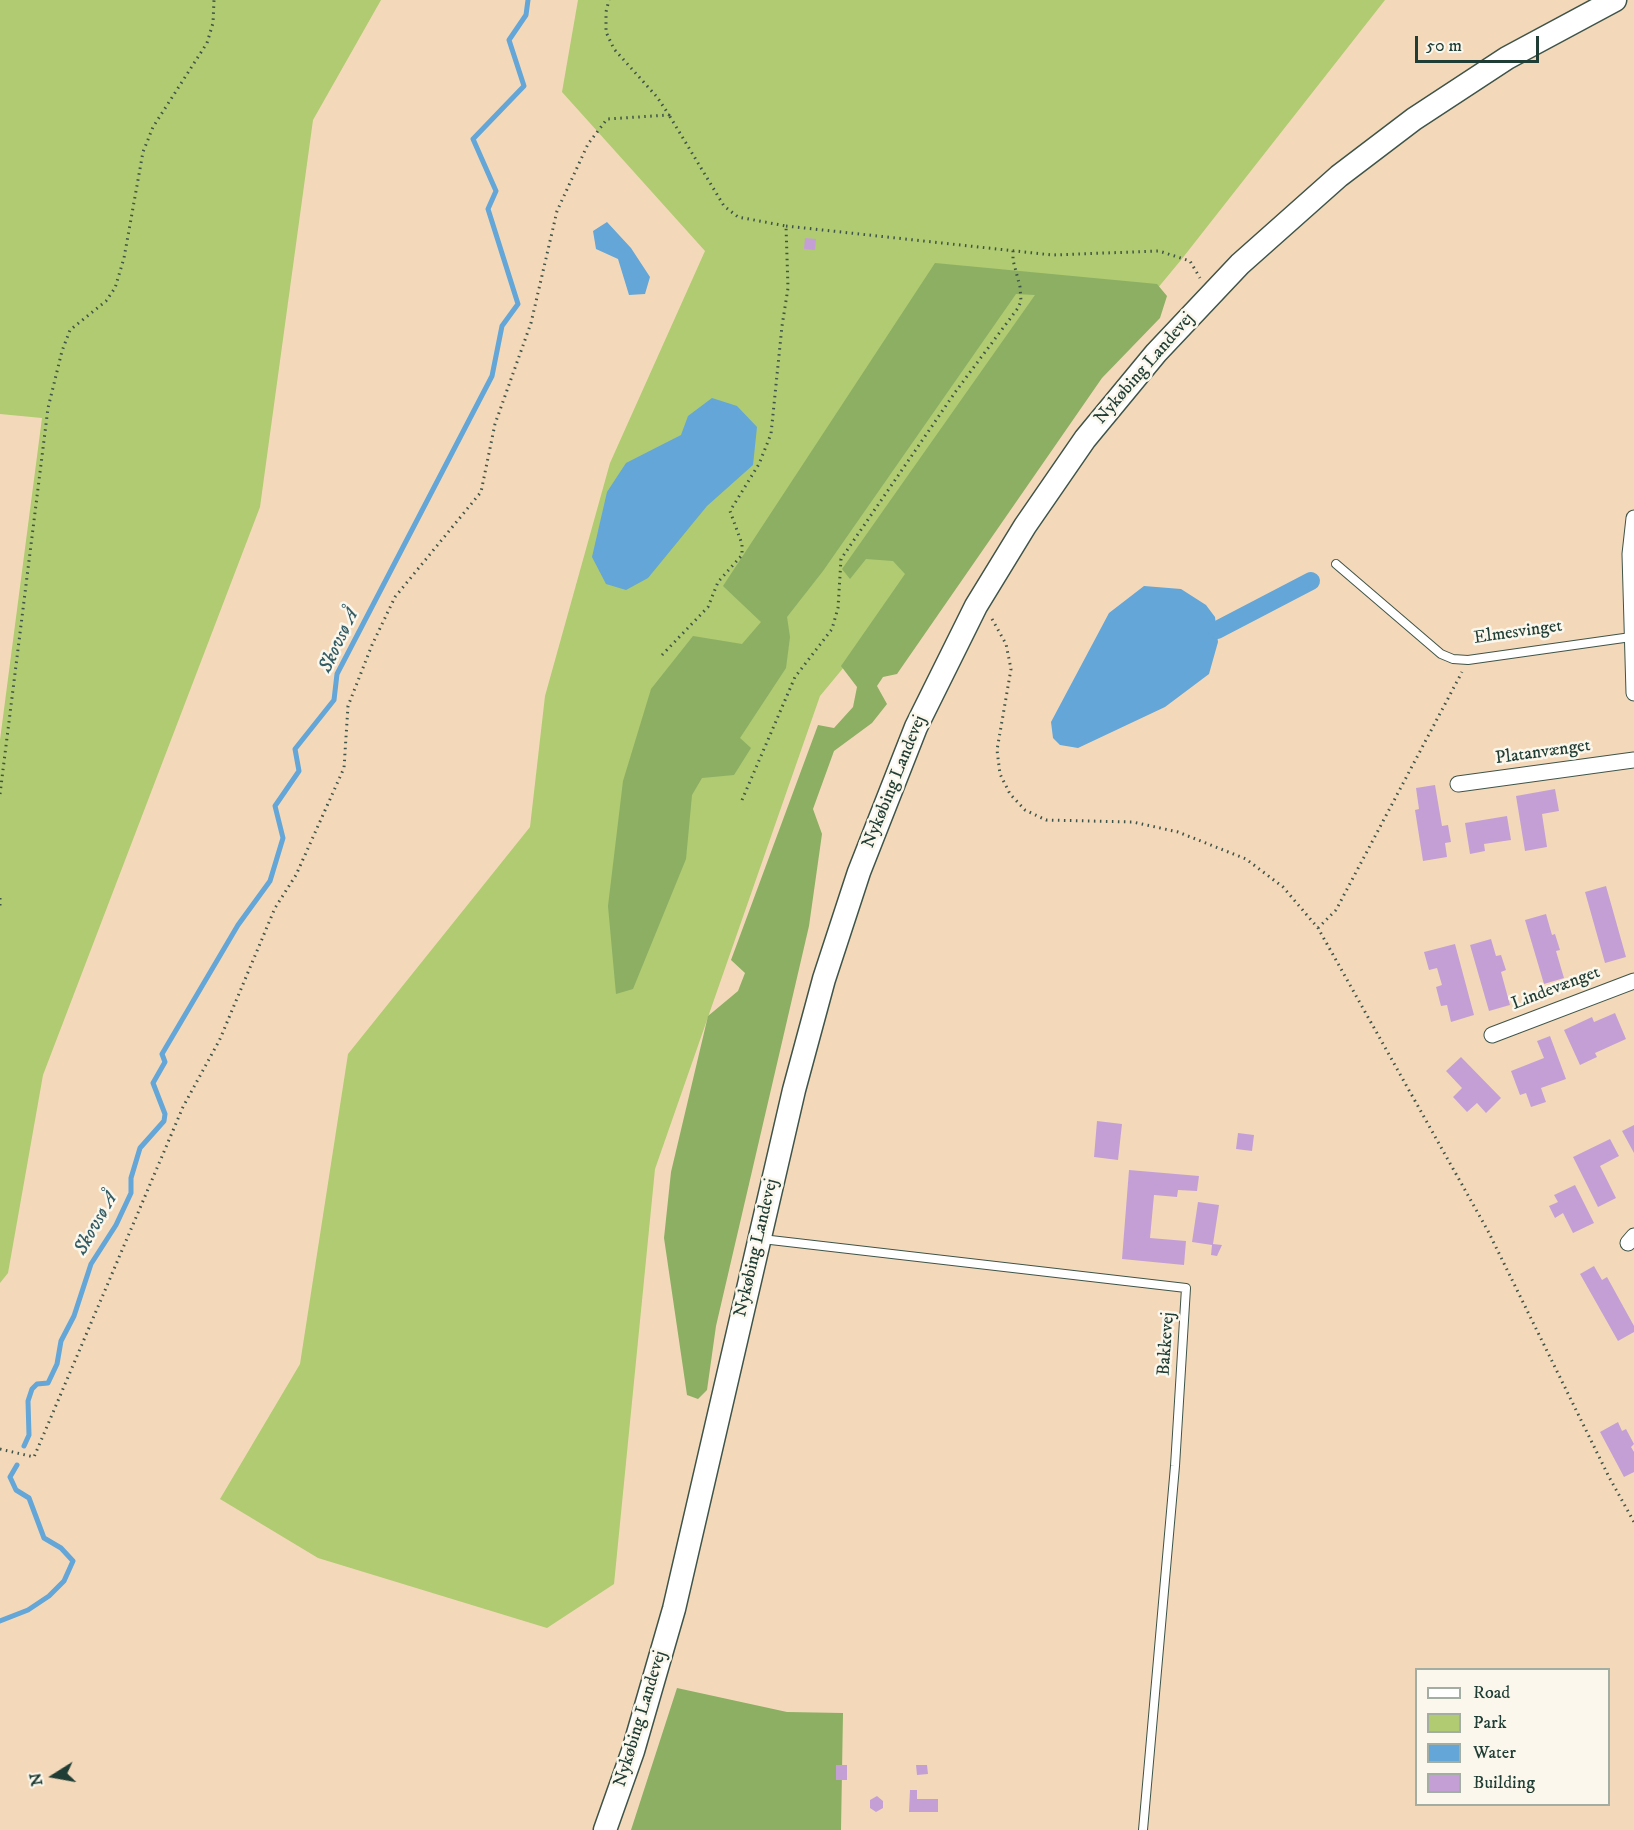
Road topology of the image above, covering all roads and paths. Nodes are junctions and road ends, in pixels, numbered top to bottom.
1 (214, 0) edge
2 (609, 0) edge
3 (1615, 0) edge
4 (669, 115) junction
5 (786, 226) junction
6 (1012, 249) junction
7 (1208, 297) junction
8 (1634, 518) edge
9 (1336, 564) dead end
10 (976, 606) junction
11 (1631, 637) junction
12 (662, 655) dead end
13 (1468, 660) junction
14 (1634, 693) edge
15 (1634, 760) edge
16 (1458, 784) dead end
17 (0, 794) edge
18 (742, 800) dead end
19 (0, 898) edge
20 (0, 906) edge
21 (1318, 928) junction
22 (1634, 981) edge
23 (1492, 1035) dead end
24 (758, 1239) junction
25 (0, 1449) edge
26 (1634, 1522) edge
27 (605, 1830) edge
28 (1143, 1830) edge

1 - 17 path
2 - 4 path
3 - 7 main road, Nykøbing Landevej
4 - 5 path
4 - 25 path
5 - 6 path
5 - 12 path
6 - 7 path
6 - 18 path
7 - 10 main road, Nykøbing Landevej
8 - 11 street
9 - 13 lane, Elmesvinget
10 - 21 path
10 - 24 main road, Nykøbing Landevej
11 - 13 lane, Elmesvinget
11 - 14 street
13 - 21 path
15 - 16 street, Platanvænget
19 - 20 path
21 - 26 path
22 - 23 street, Lindevænget
24 - 27 main road, Nykøbing Landevej
24 - 28 lane, Bakkevej

